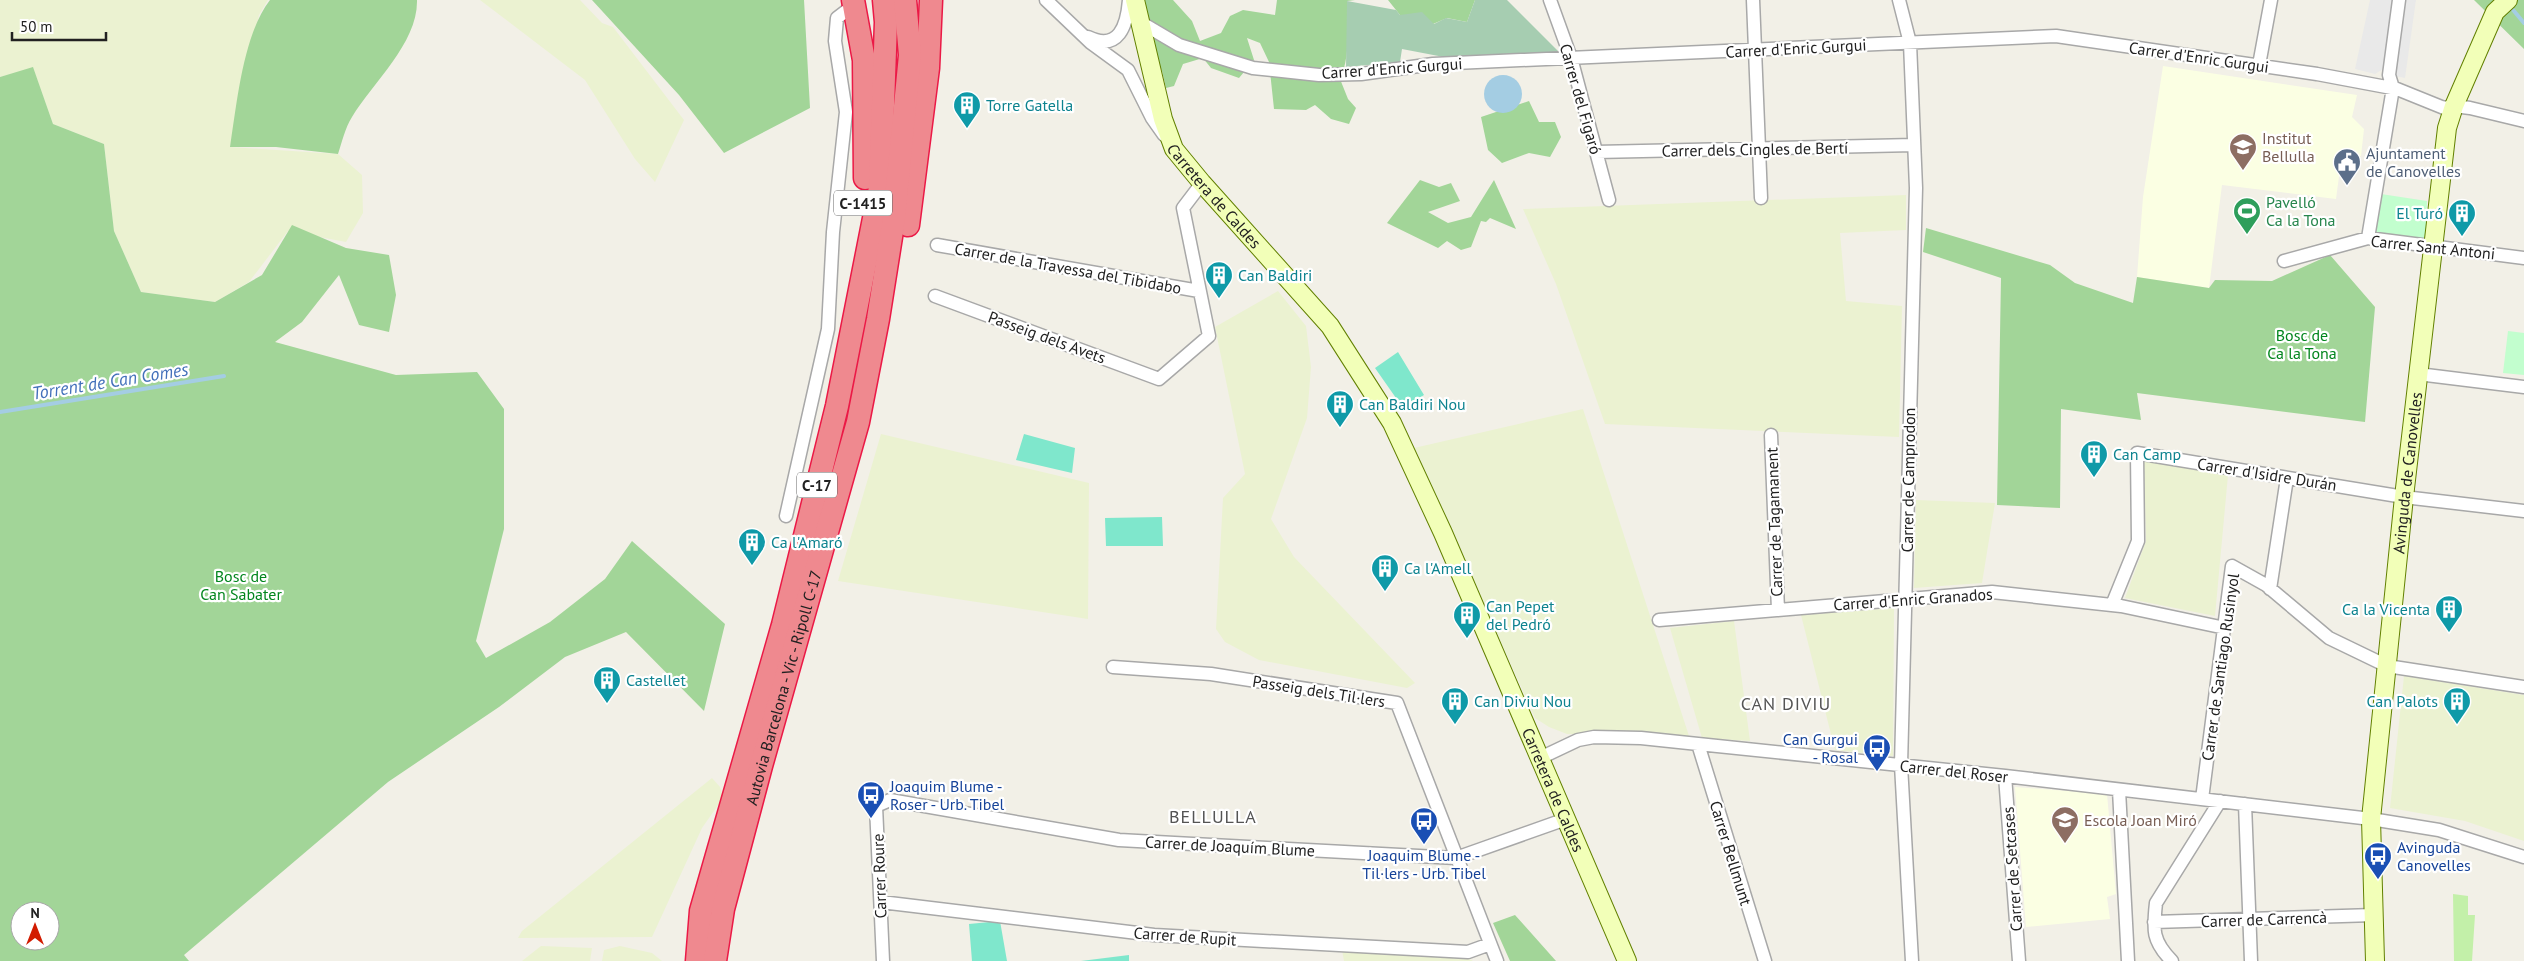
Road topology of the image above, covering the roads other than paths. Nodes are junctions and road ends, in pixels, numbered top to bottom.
1 (884, 0) edge
2 (905, 0) edge
3 (930, 0) edge
4 (1046, 0) edge
5 (1129, 0) edge
6 (1135, 0) edge
7 (1550, 0) edge
8 (1753, 0) edge
9 (1899, 0) edge
10 (2271, 0) edge
11 (2400, 0) edge
12 (854, 2) edge
13 (2504, 2) edge
14 (1140, 22) junction
15 (1081, 34) junction
16 (1910, 42) junction
17 (1754, 50) junction
18 (1149, 58) junction
19 (1571, 58) junction
20 (2260, 65) junction
21 (1128, 70) junction
22 (2393, 88) junction
23 (2454, 106) junction
24 (2524, 121) edge
25 (1914, 145) junction
26 (1174, 149) junction
27 (1759, 149) junction
28 (1596, 152) junction
29 (1202, 183) junction
30 (1761, 198) dead end
31 (1609, 200) dead end
32 (2368, 238) junction
33 (937, 244) dead end
34 (2433, 246) junction
35 (2524, 258) edge
36 (2284, 261) dead end
37 (1200, 291) junction
38 (935, 296) dead end
39 (2418, 374) junction
40 (2524, 387) edge
41 (837, 406) junction
42 (858, 422) junction
43 (1771, 435) dead end
44 (2287, 478) junction
45 (2404, 497) junction
46 (2524, 510) edge
47 (786, 516) dead end
48 (2270, 589) junction
49 (1905, 598) junction
50 (2112, 605) junction
51 (1778, 610) junction
52 (1659, 620) dead end
53 (2224, 628) junction
54 (2387, 666) junction
55 (1113, 667) dead end
56 (2524, 687) edge
57 (1698, 744) junction
58 (1540, 758) junction
59 (1901, 765) junction
60 (2005, 776) junction
61 (2119, 790) junction
62 (2202, 799) junction
63 (890, 800) joint
64 (2220, 801) junction
65 (2245, 804) junction
66 (1566, 819) junction
67 (2371, 819) junction
68 (2524, 857) edge
69 (1456, 858) junction
70 (881, 902) junction
71 (2374, 915) junction
72 (2250, 920) junction
73 (2154, 922) junction
74 (1490, 944) junction
75 (697, 961) edge
76 (715, 961) edge
77 (883, 961) edge
78 (1497, 961) edge
79 (1627, 961) edge
80 (1765, 961) edge
81 (1912, 961) edge
82 (2019, 961) edge
83 (2128, 961) edge
84 (2172, 961) edge
85 (2251, 961) edge
86 (2375, 961) edge

1 - 41 highway, Autovia Barcelona - Vic - Ripoll C-17 / C-17
2 - 42 highway, Autovia Barcelona - Vic - Ripoll C-17 / C-17
3 - 42 highway
4 - 15 street
5 - 15 street
6 - 14 street, Carretera de Caldes
7 - 19 street, Carrer del Figaró
8 - 17 street
9 - 16 street, Carrer de Camprodon
10 - 20 street
11 - 22 street
12 - 41 highway, C-1415
12 - 47 street
13 - 23 street, Avinguda de Canovelles
14 - 18 street, Carretera de Caldes
14 - 19 street, Carrer d'Enric Gurgui
15 - 21 street
16 - 17 street, Carrer d'Enric Gurgui
16 - 20 street, Carrer d'Enric Gurgui
16 - 25 street, Carrer de Camprodon
17 - 19 street, Carrer d'Enric Gurgui
17 - 27 street
18 - 21 street
18 - 26 street, Carretera de Caldes
19 - 28 street, Carrer del Figaró
20 - 22 street, Carrer d'Enric Gurgui
21 - 26 street
22 - 23 street, Carrer d'Enric Gurgui
22 - 32 street
23 - 24 street, Carrer d'Enric Gurgui
23 - 34 street, Avinguda de Canovelles
25 - 27 street, Carrer dels Cingles de Bertí
25 - 49 street, Carrer de Camprodon
26 - 29 street, Carretera de Caldes
27 - 28 street, Carrer dels Cingles de Bertí
27 - 30 street
28 - 31 street, Carrer del Figaró
29 - 37 street
29 - 58 street, Carretera de Caldes
32 - 34 street, Carrer Sant Antoni
32 - 36 street, Carrer Sant Antoni
33 - 37 street, Carrer de la Travessa del Tibidabo
34 - 35 street, Carrer Sant Antoni
34 - 39 street, Avinguda de Canovelles
37 - 38 street, Passeig dels Avets
39 - 40 street
39 - 45 street, Avinguda de Canovelles
41 - 75 highway, Autovia Barcelona - Vic - Ripoll C-17 / C-17
42 - 76 highway, Autovia Barcelona - Vic - Ripoll C-17 / C-17
43 - 51 street, Carrer de Tagamanent
44 - 45 street, Carrer d'Isidre Durán
44 - 48 street
44 - 50 street, Carrer d'Isidre Durán
45 - 46 street, Carrer d'Isidre Durán
45 - 54 street, Avinguda de Canovelles
48 - 53 street, Carrer de Santiago Rusinyol
48 - 54 street, Carrer de Santiago Rusinyol
49 - 50 street, Carrer d'Enric Granados
49 - 51 street, Carrer d'Enric Granados
49 - 59 street, Carrer de Camprodon
50 - 53 street, Carrer d'Enric Granados
51 - 52 street, Carrer d'Enric Granados
53 - 62 street, Carrer de Santiago Rusinyol
54 - 56 street, Carrer de Santiago Rusinyol
54 - 67 street, Avinguda de Canovelles
55 - 69 street, Passeig dels Til·lers
57 - 58 street, Carrer del Roser
57 - 59 street, Carrer del Roser
57 - 80 street, Carrer Bellmunt
58 - 66 street, Carretera de Caldes
59 - 60 street, Carrer del Roser
59 - 81 street, Carrer de Camprodon
60 - 61 street, Carrer del Roser
60 - 82 street, Carrer de Setcases
61 - 62 street, Carrer del Roser
61 - 83 street
62 - 64 street, Carrer del Roser
63 - 69 street, Carrer de Joaquím Blume
63 - 70 street, Carrer Roure
64 - 65 street, Carrer del Roser
64 - 73 street
65 - 67 street, Carrer del Roser
65 - 72 street
66 - 69 street, Carrer de Joaquím Blume
66 - 79 street, Carretera de Caldes
67 - 68 street, Carrer del Roser
67 - 71 street, Avinguda de Canovelles
69 - 74 street, Passeig dels Til·lers
70 - 74 street, Carrer de Rupit
70 - 77 street, Carrer Roure
71 - 72 street, Carrer de Carrencà
71 - 86 street, Avinguda de Canovelles
72 - 73 street, Carrer de Carrencà
72 - 85 street
73 - 84 street
74 - 78 street, Passeig dels Til·lers

